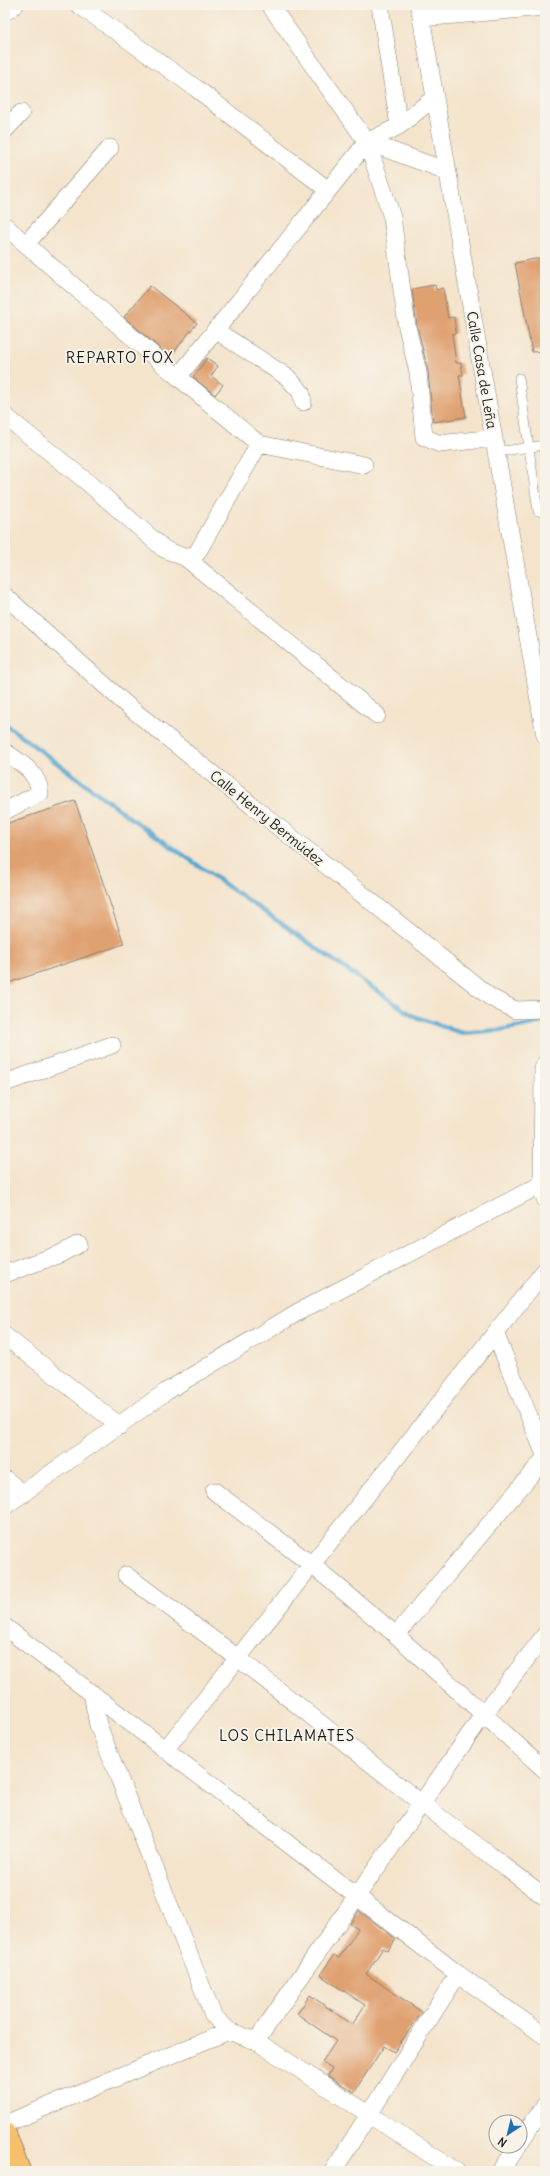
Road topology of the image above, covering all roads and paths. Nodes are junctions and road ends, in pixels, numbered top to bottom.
1 (15, 5) edge
2 (79, 5) edge
3 (270, 5) edge
4 (380, 5) edge
5 (545, 7) edge
6 (5, 12) edge
7 (420, 12) edge
8 (435, 97) junction
9 (20, 113) dead end
10 (399, 126) junction
11 (5, 130) edge
12 (367, 142) junction
13 (110, 148) dead end
14 (448, 171) junction
15 (328, 190) junction
16 (5, 226) edge
17 (26, 244) junction
18 (215, 330) junction
19 (178, 377) junction
20 (519, 378) dead end
21 (302, 402) dead end
22 (5, 416) edge
23 (259, 444) junction
24 (495, 445) junction
25 (545, 445) edge
26 (528, 447) junction
27 (364, 465) dead end
28 (545, 512) edge
29 (186, 558) junction
30 (5, 596) edge
31 (377, 715) dead end
32 (545, 735) edge
33 (5, 752) edge
34 (5, 811) edge
35 (545, 1009) edge
36 (112, 1045) dead end
37 (545, 1064) edge
38 (5, 1083) edge
39 (544, 1192) edge
40 (79, 1244) dead end
41 (545, 1270) edge
42 (5, 1274) edge
43 (495, 1334) junction
44 (5, 1336) edge
45 (120, 1426) junction
46 (545, 1457) edge
47 (5, 1480) edge
48 (214, 1491) dead end
49 (24, 1494) junction
50 (5, 1506) edge
51 (312, 1564) junction
52 (126, 1575) dead end
53 (5, 1627) edge
54 (396, 1635) junction
55 (545, 1635) edge
56 (238, 1658) junction
57 (92, 1693) junction
58 (483, 1715) junction
59 (166, 1750) junction
60 (545, 1770) edge
61 (421, 1804) junction
62 (357, 1896) junction
63 (545, 1897) edge
64 (458, 1974) junction
65 (228, 2031) junction
66 (545, 2036) edge
67 (256, 2041) junction
68 (545, 2105) edge
69 (369, 2116) junction
70 (5, 2124) edge
71 (528, 2130) edge
72 (5, 2134) edge
73 (513, 2154) edge
74 (19, 2171) edge
75 (334, 2171) edge
76 (456, 2171) edge
77 (501, 2171) edge

1 - 6 street
2 - 15 street
3 - 12 street
4 - 10 street
5 - 7 street
7 - 8 street, Calle Casa de Leña
8 - 10 street
8 - 14 street, Calle Casa de Leña
9 - 11 street
10 - 12 street
12 - 14 street
12 - 15 street
12 - 24 street
13 - 17 street
14 - 24 street, Calle Casa de Leña
15 - 18 street
16 - 17 street
17 - 19 street
18 - 19 street
18 - 21 street
19 - 23 street
20 - 26 lane
22 - 29 street
23 - 27 street
23 - 29 street
24 - 26 lane
24 - 32 street, Calle Casa de Leña
25 - 26 lane
26 - 28 lane
29 - 31 street
30 - 35 street, Calle Henry Bermúdez
33 - 34 street
36 - 38 street
37 - 39 street
39 - 45 street
40 - 42 street
41 - 43 street
43 - 46 street
43 - 51 street
44 - 45 street
45 - 49 street
46 - 54 street
47 - 49 street
48 - 51 street
49 - 50 street
51 - 54 street
51 - 56 street
52 - 56 street
53 - 57 street
54 - 58 street
55 - 58 street
56 - 59 street
56 - 61 street
57 - 59 street
57 - 65 street
58 - 60 street
58 - 61 street
59 - 62 street
61 - 62 street
61 - 63 street
62 - 64 street
62 - 67 street
64 - 66 street
64 - 69 street
65 - 67 street
65 - 70 street
67 - 69 street
68 - 71 street
69 - 75 street
69 - 76 street
72 - 74 highway
73 - 77 street

